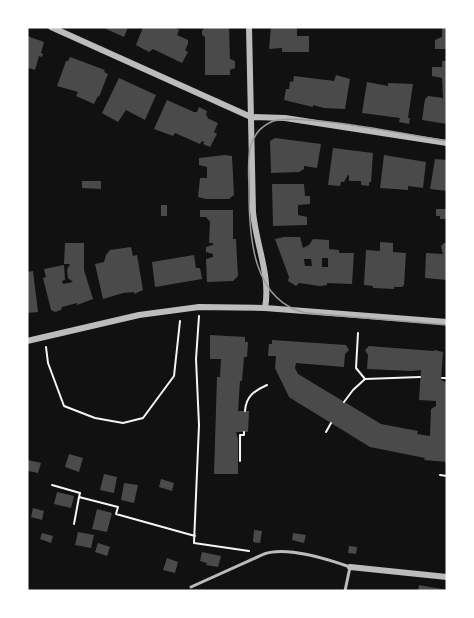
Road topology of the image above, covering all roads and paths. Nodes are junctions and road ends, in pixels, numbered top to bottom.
1 (51, 27) edge
2 (249, 27) edge
3 (251, 117) junction
4 (447, 143) edge
5 (199, 308) junction
6 (266, 308) junction
7 (181, 309) junction
8 (447, 322) edge
9 (358, 333) dead end
10 (44, 338) junction
11 (27, 341) edge
12 (420, 377) dead end
13 (442, 378) dead end
14 (447, 378) edge
15 (365, 379) junction
16 (267, 386) dead end
17 (344, 402) dead end
18 (245, 411) dead end
19 (331, 423) dead end
20 (244, 432) dead end
21 (326, 432) dead end
22 (240, 461) dead end
23 (440, 475) dead end
24 (447, 476) edge
25 (52, 485) dead end
26 (79, 497) junction
27 (74, 524) dead end
28 (195, 536) junction
29 (264, 554) junction
30 (350, 567) junction
31 (447, 577) edge
32 (191, 587) dead end
33 (345, 591) edge

1 - 3 street
2 - 3 street
3 - 4 street
3 - 6 street
5 - 6 street
5 - 7 street
5 - 28 path
6 - 8 street
7 - 10 street
7 - 10 path
9 - 15 path
10 - 11 street
12 - 15 path
13 - 14 path
15 - 17 path
16 - 18 path
19 - 21 path
20 - 22 path
23 - 24 path
25 - 26 path
26 - 27 path
26 - 28 path
28 - 29 path
29 - 30 lane
29 - 32 lane
30 - 31 street
30 - 33 lane

